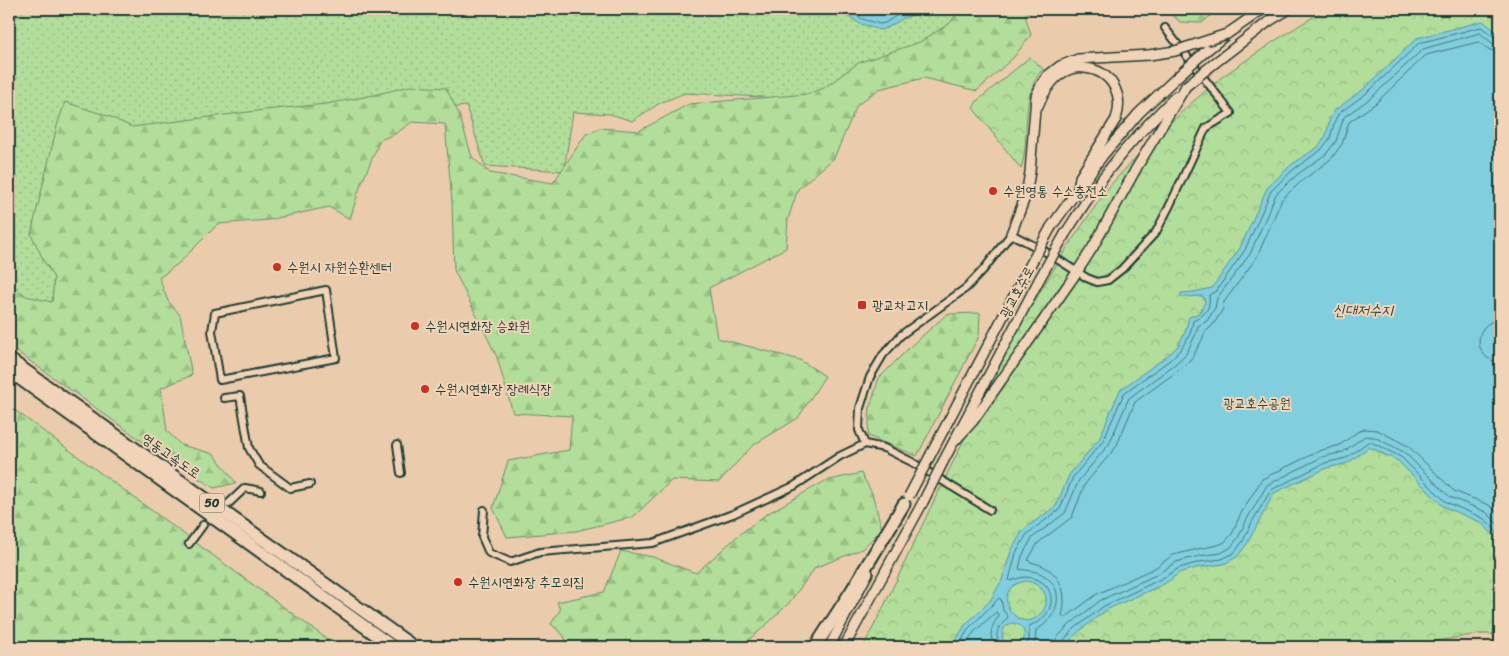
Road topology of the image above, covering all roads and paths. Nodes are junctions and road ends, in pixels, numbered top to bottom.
1 (1263, 9) edge
2 (1289, 9) edge
3 (1165, 28) dead end
4 (1227, 34) junction
5 (1186, 86) junction
6 (1036, 111) junction
7 (1078, 190) junction
8 (1011, 234) junction
9 (1077, 272) junction
10 (9, 359) edge
11 (9, 372) edge
12 (220, 380) joint
13 (224, 398) dead end
14 (954, 442) junction
15 (865, 444) junction
16 (397, 445) dead end
17 (401, 473) dead end
18 (310, 484) dead end
19 (261, 491) dead end
20 (906, 500) junction
21 (228, 504) dead end
22 (484, 510) dead end
23 (990, 510) dead end
24 (203, 525) dead end
25 (189, 544) dead end
26 (393, 647) edge
27 (414, 647) edge
28 (816, 647) edge
29 (829, 647) edge
30 (844, 647) edge

1 - 4 main road, 광교호수로
2 - 5 main road, 광교호수로, bridge
3 - 9 street
4 - 6 main road, bridge
4 - 7 main road, 광교호수로, bridge
5 - 9 main road
5 - 14 main road, 광교호수로, bridge
6 - 7 main road
6 - 8 main road
7 - 20 main road, 광교호수로, bridge
8 - 9 street
8 - 15 street
9 - 14 main road
10 - 27 highway, 영동고속도로 / 50
11 - 26 highway, 영동고속도로 / 50
12 - 12 street
13 - 18 street
14 - 30 main road, 광교호수로, bridge
15 - 22 street
15 - 23 street
16 - 17 street
19 - 21 street
20 - 28 highway
20 - 29 main road, 광교호수로
24 - 25 street

